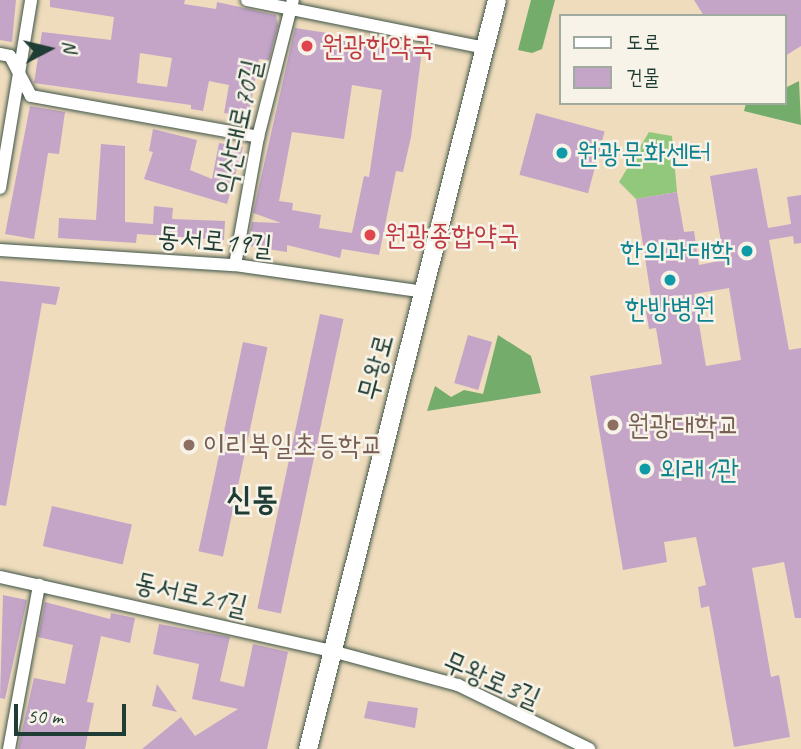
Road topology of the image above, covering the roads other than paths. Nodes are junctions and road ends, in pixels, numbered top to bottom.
1 (31, 0) edge
2 (247, 0) edge
3 (497, 0) edge
4 (292, 5) edge
5 (485, 48) junction
6 (0, 54) edge
7 (19, 73) junction
8 (258, 137) junction
9 (2, 167) edge
10 (0, 188) edge
11 (0, 250) edge
12 (235, 265) junction
13 (424, 292) junction
14 (0, 577) edge
15 (39, 585) junction
16 (332, 651) junction
17 (9, 749) edge
18 (308, 749) edge
19 (589, 749) edge

1 - 7 street
2 - 4 street
3 - 5 street, 무왕로
4 - 5 street
4 - 8 street, 익산대로70길
5 - 13 street, 무왕로
6 - 7 street
7 - 8 street
7 - 9 street
8 - 12 street, 익산대로70길
9 - 10 street
11 - 12 street, 동서로19길
12 - 13 street, 동서로19길
13 - 16 street, 무왕로
14 - 15 street, 동서로21길
15 - 16 street, 동서로21길
15 - 17 street
16 - 18 street, 무왕로
16 - 19 street, 무왕로3길

